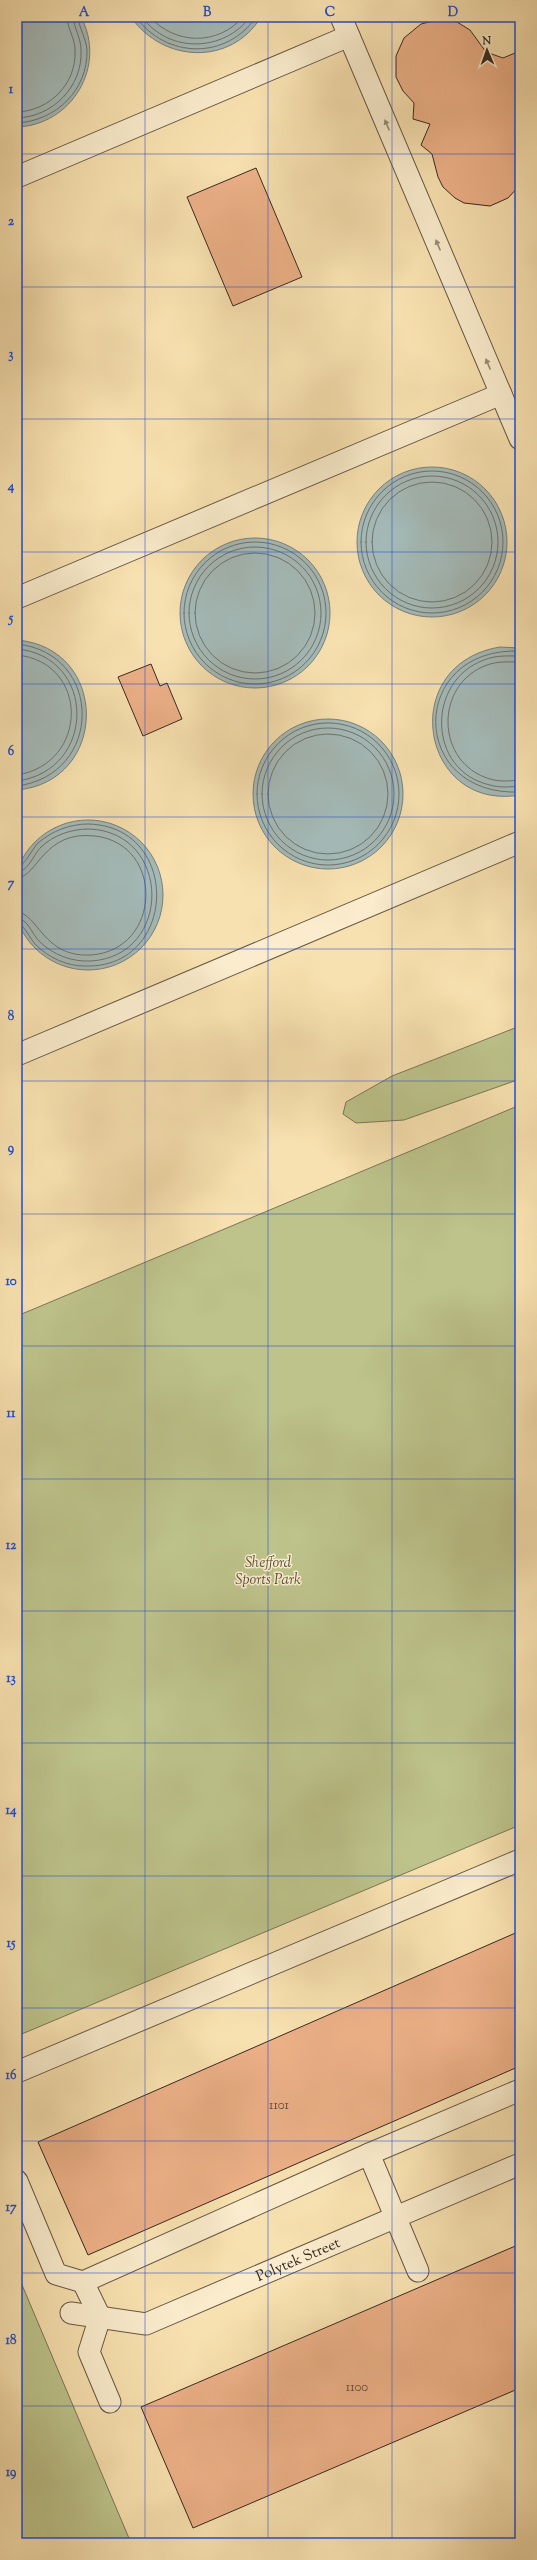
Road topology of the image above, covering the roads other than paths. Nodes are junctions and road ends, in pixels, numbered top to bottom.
1 (341, 17) edge
2 (349, 36) junction
3 (17, 177) edge
4 (501, 394) junction
5 (520, 439) edge
6 (17, 598) edge
7 (520, 842) edge
8 (17, 1055) edge
9 (520, 1860) edge
10 (17, 2072) edge
11 (520, 2090) edge
12 (368, 2154) junction
13 (520, 2164) edge
14 (17, 2181) edge
15 (396, 2218) junction
16 (418, 2271) dead end
17 (84, 2282) junction
18 (71, 2313) dead end
19 (100, 2317) junction
20 (110, 2402) dead end

1 - 2 street
2 - 3 street
4 -> 2 street
4 - 5 street
4 - 6 street
7 - 8 street
9 - 10 street
11 - 12 street
12 - 15 street
12 - 17 street
13 - 15 street, Polytek Street
14 - 17 street
15 - 16 street
15 - 19 street, Polytek Street
17 - 19 street
18 - 19 street, Polytek Street
19 - 20 street

